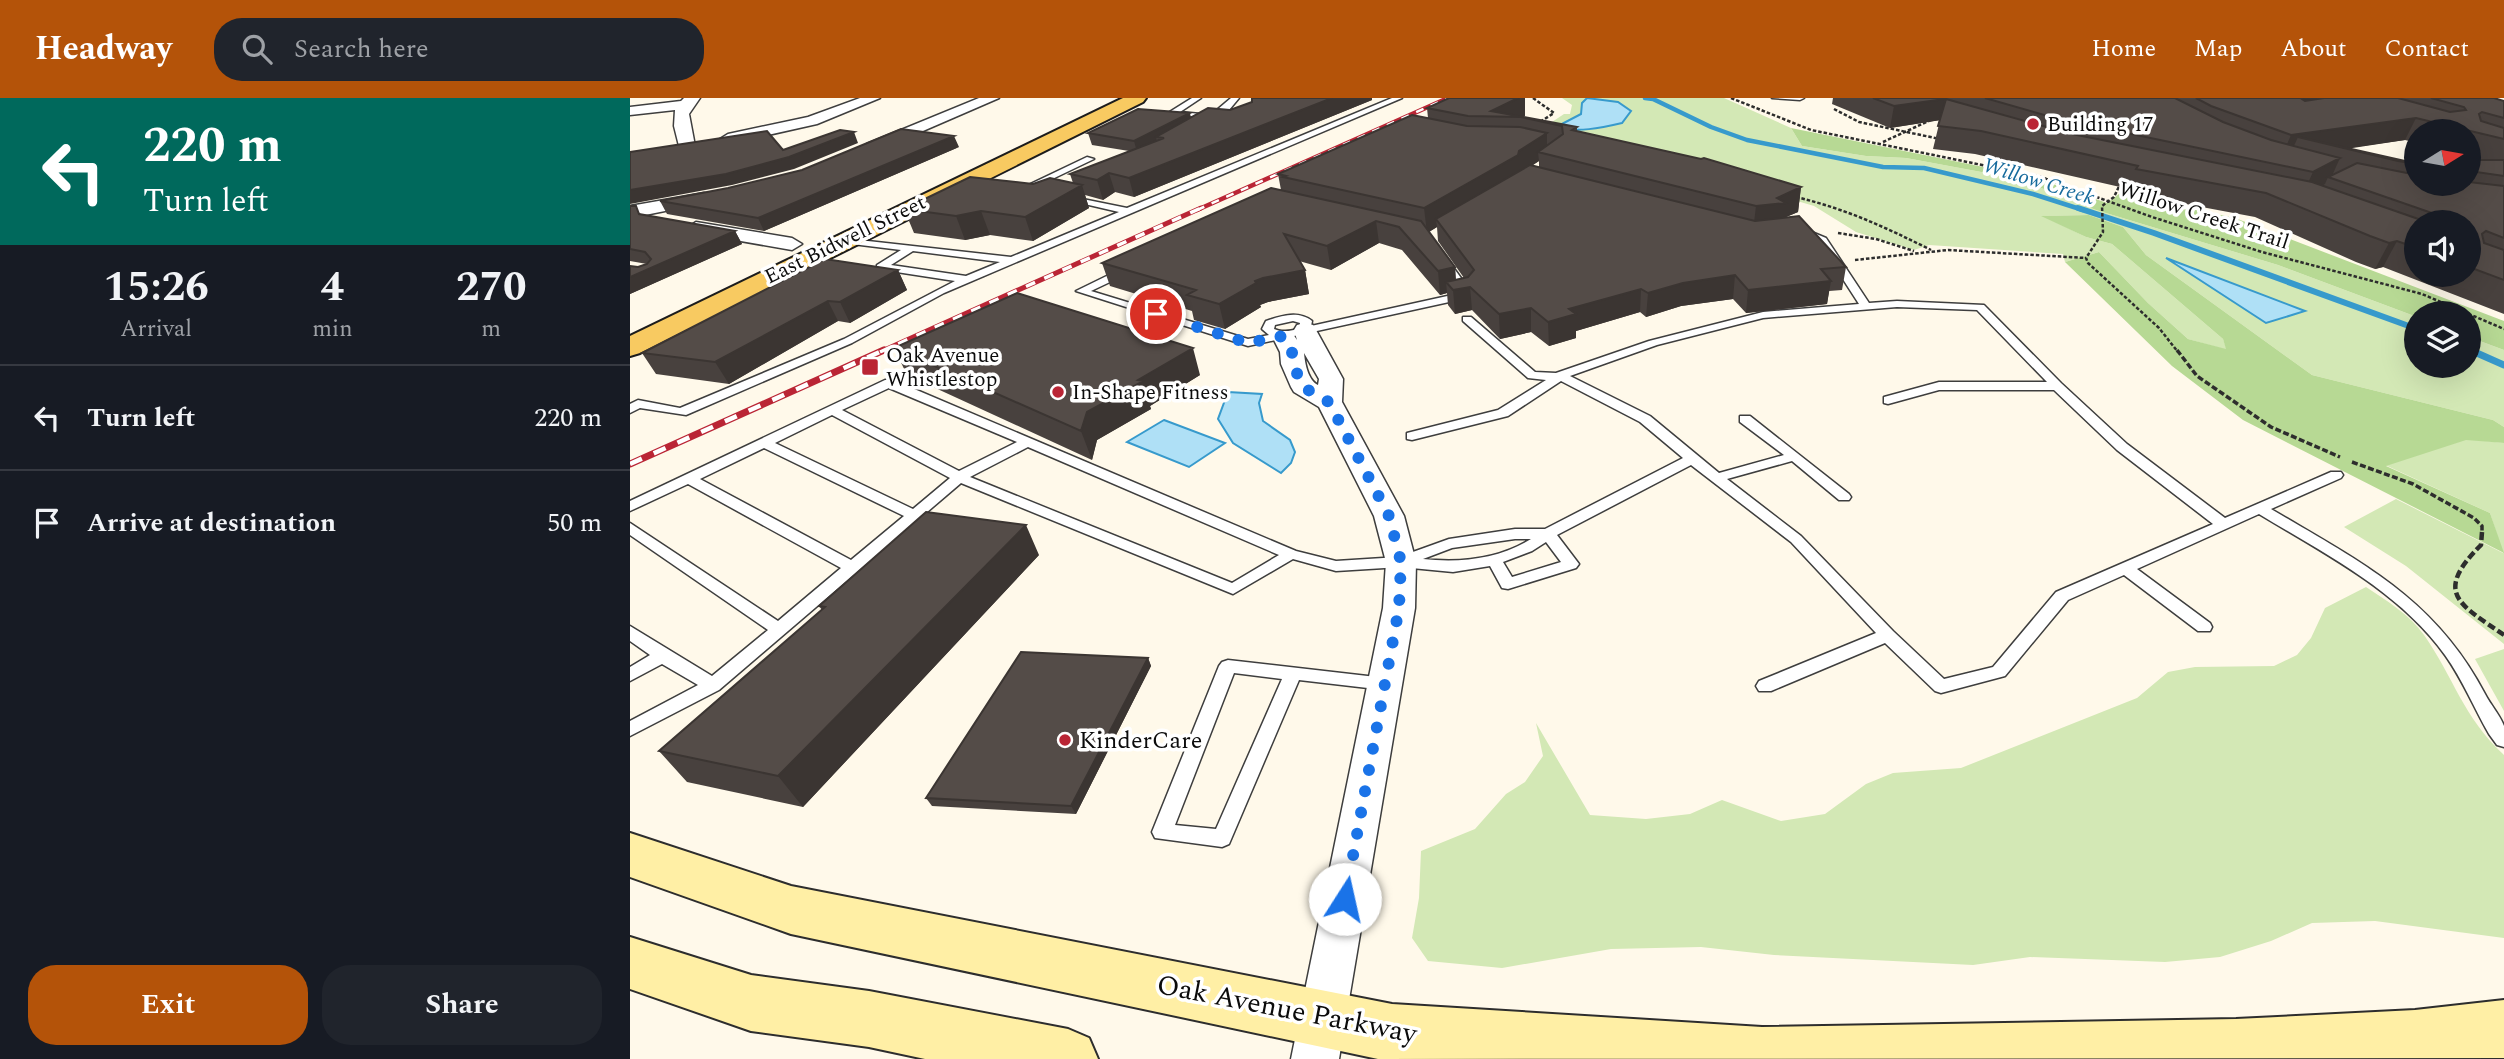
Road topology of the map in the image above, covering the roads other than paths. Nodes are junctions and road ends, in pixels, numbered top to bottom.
1 (873, 98) edge
2 (1137, 98) edge
3 (1197, 98) edge
4 (1235, 98) edge
5 (1776, 98) edge
6 (1800, 98) edge
7 (1393, 99) edge
8 (1102, 100) edge
9 (689, 102) edge
10 (989, 106) edge
11 (630, 111) edge
12 (1212, 117) junction
13 (1195, 128) edge
14 (901, 135) junction
15 (934, 139) edge
16 (863, 151) edge
17 (1090, 159) dead end
18 (1065, 189) edge
19 (1041, 194) edge
20 (722, 195) edge
21 (1128, 211) junction
22 (650, 215) edge
23 (1793, 233) edge
24 (844, 240) junction
25 (792, 244) junction
26 (911, 248) junction
27 (1436, 251) edge
28 (1012, 260) junction
29 (1142, 264) edge
30 (730, 274) dead end
31 (967, 279) junction
32 (1867, 307) junction
33 (1467, 319) dead end
34 (1294, 333) junction
35 (630, 347) edge
36 (1559, 377) junction
37 (2057, 386) junction
38 (1888, 400) dead end
39 (630, 409) edge
40 (832, 410) junction
41 (1745, 419) dead end
42 (1412, 436) dead end
43 (1027, 442) junction
44 (765, 443) junction
45 (1794, 456) junction
46 (1692, 459) junction
47 (2336, 475) dead end
48 (959, 478) junction
49 (1717, 478) junction
50 (689, 479) junction
51 (1844, 497) dead end
52 (630, 507) edge
53 (2259, 509) junction
54 (916, 516) junction
55 (2224, 524) junction
56 (630, 528) edge
57 (1548, 534) junction
58 (1291, 554) junction
59 (1494, 560) junction
60 (1401, 562) junction
61 (853, 568) junction
62 (2125, 568) junction
63 (2204, 626) dead end
64 (780, 630) junction
65 (630, 632) edge
66 (1887, 635) junction
67 (662, 656) junction
68 (1293, 674) junction
69 (630, 675) edge
70 (1385, 684) junction
71 (713, 685) junction
72 (1765, 687) dead end
73 (630, 729) edge
74 (2504, 740) edge
75 (630, 855) edge
76 (630, 963) edge
77 (2504, 1030) edge
78 (1318, 1040) edge
79 (1068, 1059) edge

1 - 9 street
2 - 24 main road, East Bidwell Street
3 - 12 lane
4 - 12 lane
5 - 6 lane
7 - 21 lane
8 - 25 main road, East Bidwell Street
9 - 11 street
10 - 14 street
12 - 13 lane
14 - 15 street
14 - 16 street
17 - 19 lane
18 - 21 lane
20 - 22 street
21 - 28 lane
22 - 25 street
23 - 32 lane
24 - 26 lane
24 - 35 main road, East Bidwell Street
25 - 30 main road, East Bidwell Street
26 - 28 lane
26 - 31 lane
27 - 34 lane
28 - 31 lane
29 - 34 lane
31 - 39 lane
32 - 36 lane
32 - 37 lane
33 - 36 lane
34 - 60 street
36 - 42 lane
36 - 46 lane
37 - 38 lane
37 - 55 lane
40 - 43 lane
40 - 44 lane
40 - 48 lane
41 - 45 lane
43 - 48 lane
43 - 58 lane
44 - 50 lane
44 - 54 lane
45 - 49 lane
45 - 51 lane
46 - 49 lane
46 - 57 lane
47 - 53 lane
48 - 54 lane
48 - 58 lane
49 - 66 lane
50 - 52 lane
50 - 61 lane
53 - 55 lane
53 - 74 lane
54 - 61 lane
55 - 62 lane
56 - 64 lane
57 - 59 lane
57 - 59 lane
57 - 60 lane
58 - 60 lane
59 - 60 lane
60 - 70 street
61 - 64 lane
62 - 63 lane
62 - 66 lane
64 - 71 lane
65 - 67 lane
66 - 72 lane
67 - 69 lane
67 - 71 lane
68 - 68 lane
68 - 70 lane
70 - 78 street
71 - 73 lane
75 - 78 main road, Oak Avenue Parkway
76 - 79 main road
77 - 78 main road, Oak Avenue Parkway

